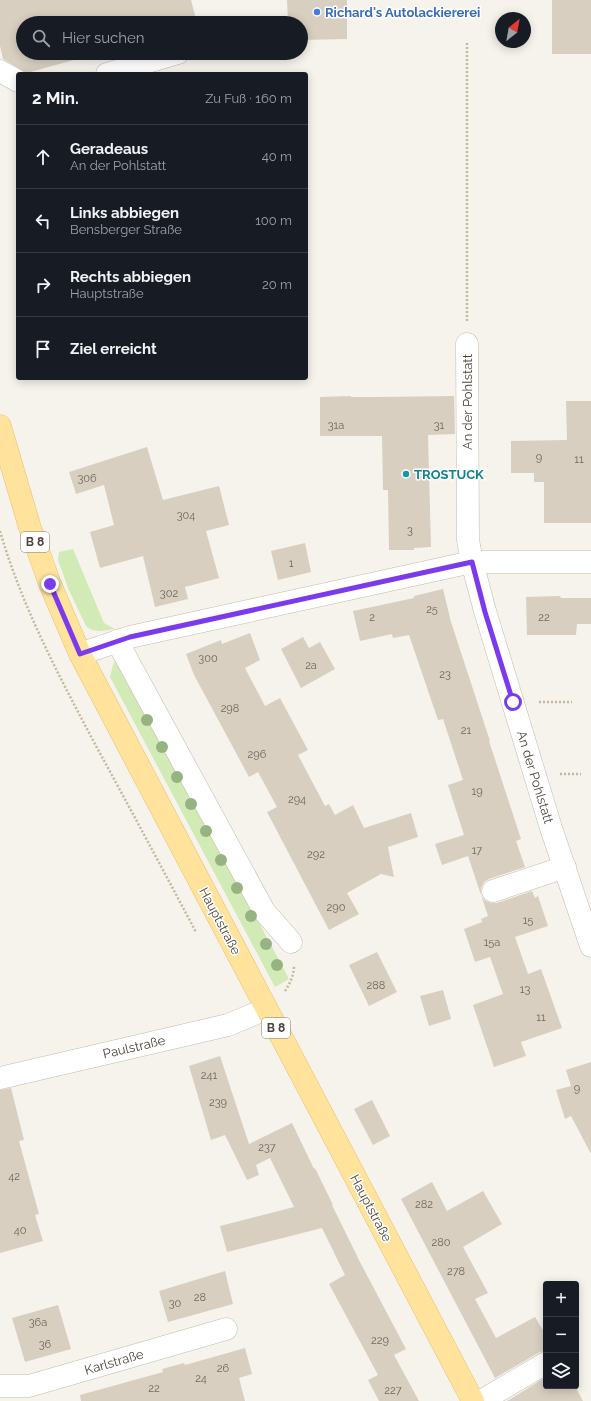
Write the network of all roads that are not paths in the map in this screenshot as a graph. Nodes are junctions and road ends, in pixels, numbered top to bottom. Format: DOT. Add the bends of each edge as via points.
graph roads {
  1 [pos="154,60"];
  2 [pos="0,71"];
  3 [pos="114,72"];
  4 [pos="16,80"];
  5 [pos="467,344"];
  6 [pos="0,426"];
  7 [pos="472,562"];
  8 [pos="591,562"];
  9 [pos="117,641"];
  10 [pos="80,654"];
  11 [pos="565,867"];
  12 [pos="493,891"];
  13 [pos="291,942"];
  14 [pos="591,946"];
  15 [pos="266,1009"];
  16 [pos="0,1078"];
  17 [pos="226,1329"];
  18 [pos="543,1365"];
  19 [pos="0,1386"];
  20 [pos="473,1401"];
  21 [pos="481,1401"];
  1 -- 3 [label="street"];
  2 -- 4 [label="street"];
  5 -- 7 [label="street, An der Pohlstatt" via="468,540"];
  6 -- 10 [label="main road, Hauptstraße / B 8" via="30,528 50,584"];
  7 -- 8 [label="street"];
  7 -- 9 [label="street"];
  7 -- 11 [label="street, An der Pohlstatt" via="485,612"];
  9 -- 10 [label="street"];
  9 -- 13 [label="street" via="264,911"];
  10 -- 15 [label="main road, Hauptstraße / B 8"];
  11 -- 12 [label="street"];
  11 -- 14 [label="street, An der Pohlstatt"];
  15 -- 16 [label="street, Paulstraße" via="228,1025"];
  15 -- 20 [label="main road, Hauptstraße / B 8"];
  17 -- 19 [label="street, Karlstraße" via="29,1386"];
  18 -- 21 [label="street"];
}
